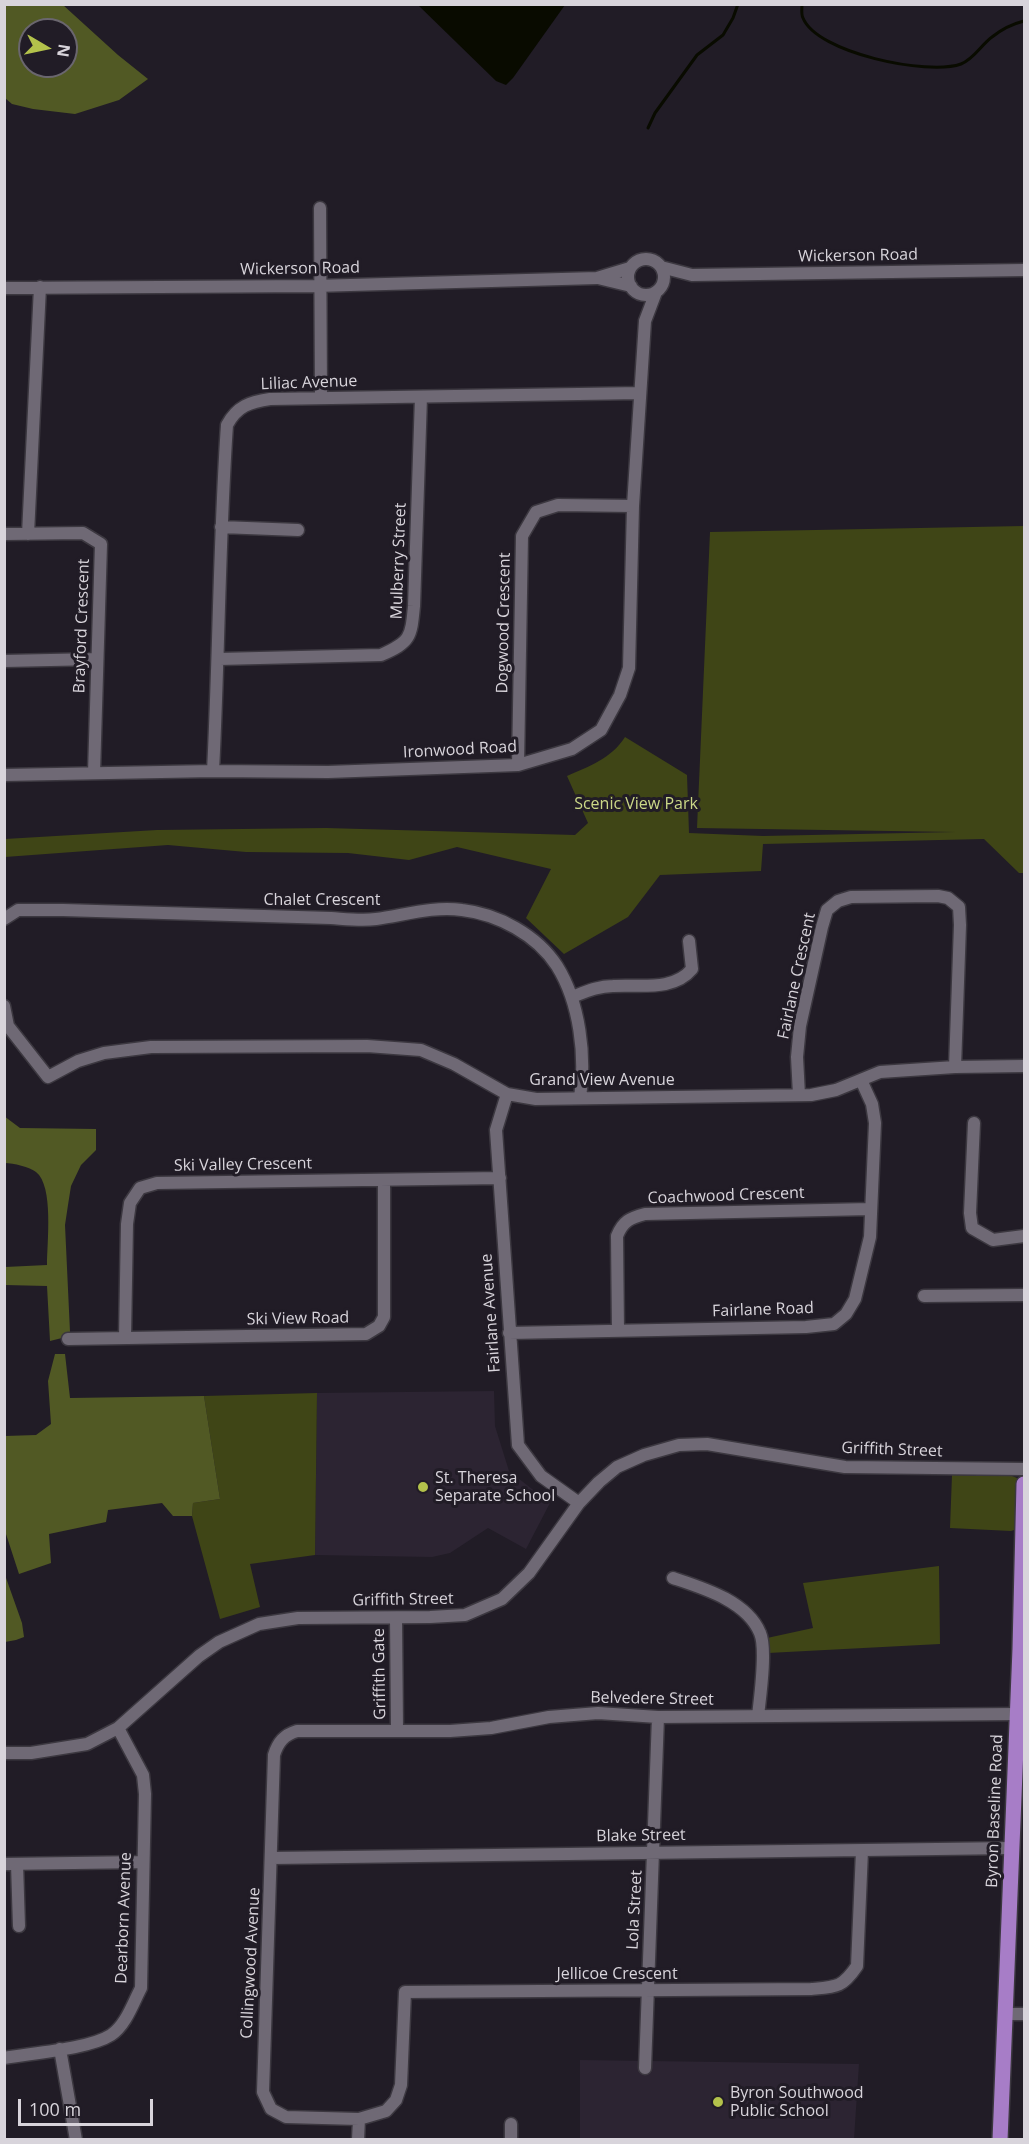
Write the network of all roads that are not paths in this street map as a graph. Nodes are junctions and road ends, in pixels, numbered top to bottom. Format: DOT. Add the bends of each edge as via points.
graph roads {
  1 [pos="320,208"];
  2 [pos="661,267"];
  3 [pos="630,268"];
  4 [pos="1024,270"];
  5 [pos="692,275"];
  6 [pos="597,278"];
  7 [pos="320,286"];
  8 [pos="40,287"];
  9 [pos="4,288"];
  10 [pos="659,288"];
  11 [pos="634,289"];
  12 [pos="645,321"];
  13 [pos="640,393"];
  14 [pos="421,397"];
  15 [pos="321,398"];
  16 [pos="633,506"];
  17 [pos="221,526"];
  18 [pos="298,530"];
  19 [pos="4,534"];
  20 [pos="28,534"];
  21 [pos="219,658"];
  22 [pos="97,659"];
  23 [pos="4,661"];
  24 [pos="518,765"];
  25 [pos="213,771"];
  26 [pos="93,773"];
  27 [pos="4,775"];
  28 [pos="4,919"];
  29 [pos="690,940"];
  30 [pos="572,997"];
  31 [pos="4,1005"];
  32 [pos="1024,1066"];
  33 [pos="955,1067"];
  34 [pos="861,1080"];
  35 [pos="507,1094"];
  36 [pos="799,1095"];
  37 [pos="580,1098"];
  38 [pos="974,1123"];
  39 [pos="500,1178"];
  40 [pos="384,1180"];
  41 [pos="870,1209"];
  42 [pos="1024,1236"];
  43 [pos="1024,1295"];
  44 [pos="924,1296"];
  45 [pos="618,1330"];
  46 [pos="509,1333"];
  47 [pos="125,1337"];
  48 [pos="68,1339"];
  49 [pos="1024,1469"];
  50 [pos="1024,1485"];
  51 [pos="579,1503"];
  52 [pos="673,1578"];
  53 [pos="396,1617"];
  54 [pos="1022,1649"];
  55 [pos="1016,1714"];
  56 [pos="758,1716"];
  57 [pos="658,1717"];
  58 [pos="118,1728"];
  59 [pos="397,1730"];
  60 [pos="289,1734"];
  61 [pos="4,1753"];
  62 [pos="1019,1800"];
  63 [pos="1011,1848"];
  64 [pos="862,1851"];
  65 [pos="654,1852"];
  66 [pos="272,1858"];
  67 [pos="143,1862"];
  68 [pos="11,1864"];
  69 [pos="19,1926"];
  70 [pos="648,1990"];
  71 [pos="1005,2014"];
  72 [pos="1024,2014"];
  73 [pos="60,2049"];
  74 [pos="4,2058"];
  75 [pos="645,2068"];
  76 [pos="359,2119"];
  77 [pos="511,2124"];
  78 [pos="76,2139"];
  79 [pos="358,2139"];
  80 [pos="511,2139"];
  81 [pos="1000,2139"];
  1 -- 7 [label="street"];
  2 -- 3 [label="street" via="645,259"];
  2 -- 5 [label="street, Wickerson Road"];
  2 -- 10 [label="street" via="664,274"];
  3 -- 6 [label="street, Wickerson Road"];
  3 -- 11 [label="street" via="628,277"];
  4 -- 5 [label="street, Wickerson Road"];
  5 -- 10 [label="street, Wickerson Road"];
  6 -- 7 [label="street, Wickerson Road"];
  6 -- 11 [label="street, Wickerson Road"];
  7 -- 8 [label="street, Wickerson Road"];
  7 -- 15 [label="street"];
  8 -- 9 [label="street, Wickerson Road"];
  8 -- 20 [label="street"];
  10 -- 11 [label="street" via="647,295"];
  10 -- 12 [label="street, Ironwood Road"];
  11 -- 12 [label="street, Ironwood Road"];
  12 -- 13 [label="street, Ironwood Road"];
  13 -- 14 [label="street, Liliac Avenue"];
  13 -- 16 [label="street, Ironwood Road"];
  14 -- 15 [label="street, Liliac Avenue"];
  14 -- 21 [label="street, Mulberry Street" via="412,633 399,647 381,656"];
  15 -- 17 [label="street, Liliac Avenue" via="252,402 232,415 227,425"];
  16 -- 24 [label="street, Ironwood Road" via="629,668 620,695 601,730 572,749"];
  16 -- 24 [label="street, Dogwood Crescent" via="558,505 536,512 522,536"];
  17 -- 18 [label="street"];
  17 -- 21 [label="street, Liliac Avenue"];
  19 -- 20 [label="street, Brayford Crescent"];
  20 -- 22 [label="street, Brayford Crescent" via="84,533 101,544"];
  21 -- 25 [label="street, Liliac Avenue"];
  22 -- 23 [label="street"];
  22 -- 26 [label="street, Brayford Crescent"];
  24 -- 25 [label="street, Ironwood Road" via="328,772"];
  25 -- 26 [label="street, Ironwood Road"];
  26 -- 27 [label="street, Ironwood Road"];
  28 -- 30 [label="street, Chalet Crescent" via="18,910 373,919 441,909 463,910 496,918 534,941 557,965"];
  29 -- 30 [label="street" via="692,969 684,979 656,986 597,988"];
  30 -- 37 [label="street, Chalet Crescent" via="580,1036"];
  31 -- 35 [label="street, Grand View Avenue" via="8,1026 48,1077 95,1055 152,1047 367,1046 421,1050"];
  32 -- 33 [label="street, Grand View Avenue"];
  33 -- 34 [label="street, Grand View Avenue" via="880,1071"];
  33 -- 36 [label="street, Fairlane Crescent" via="958,907 948,898 938,896 851,897 827,910 822,927 800,1026"];
  34 -- 36 [label="street, Grand View Avenue" via="836,1090"];
  34 -- 41 [label="street, Fairlane Road" via="872,1104 875,1123"];
  35 -- 37 [label="street, Grand View Avenue" via="536,1099"];
  35 -- 39 [label="street, Fairlane Avenue" via="496,1130"];
  36 -- 37 [label="street, Grand View Avenue"];
  38 -- 42 [label="street" via="972,1228 993,1240"];
  39 -- 40 [label="street, Ski Valley Crescent"];
  39 -- 46 [label="street, Fairlane Avenue"];
  40 -- 47 [label="street, Ski Valley Crescent" via="157,1183 140,1188 130,1203 127,1224"];
  40 -- 47 [label="street, Ski View Road" via="384,1317 379,1326 366,1334"];
  41 -- 45 [label="street, Fairlane Road" via="870,1237 855,1299 834,1324"];
  41 -- 45 [label="street, Coachwood Crescent" via="632,1217 622,1223 617,1236"];
  43 -- 44 [label="street"];
  45 -- 46 [label="street, Fairlane Road"];
  46 -- 51 [label="street, Fairlane Avenue" via="518,1445 541,1476"];
  47 -- 48 [label="street, Ski View Road"];
  49 -- 51 [label="street, Griffith Street" via="845,1467 707,1444 679,1445 617,1467"];
  50 -- 54 [label="main road, Byron Baseline Road"];
  51 -- 53 [label="street, Griffith Street" via="529,1573 502,1599 465,1615"];
  52 -- 56 [label="street" via="715,1594 748,1613 761,1634"];
  53 -- 58 [label="street, Griffith Street" via="298,1618 259,1624 199,1656"];
  53 -- 59 [label="street, Griffith Gate"];
  54 -- 55 [label="main road, Byron Baseline Road"];
  55 -- 56 [label="street, Belvedere Street"];
  55 -- 62 [label="main road, Byron Baseline Road"];
  56 -- 57 [label="street, Belvedere Street"];
  57 -- 59 [label="street, Belvedere Street" via="598,1713 491,1728"];
  57 -- 65 [label="street, Lola Street"];
  58 -- 61 [label="street, Griffith Street" via="87,1744"];
  58 -- 67 [label="street, Dearborn Avenue" via="143,1775"];
  59 -- 60 [label="street, Belvedere Street"];
  60 -- 66 [label="street, Collingwood Avenue" via="277,1743 274,1755"];
  62 -- 63 [label="main road, Byron Baseline Road"];
  63 -- 64 [label="street, Blake Street"];
  63 -- 71 [label="main road, Byron Baseline Road"];
  64 -- 65 [label="street, Blake Street"];
  64 -- 70 [label="street, Jellicoe Crescent" via="857,1966 836,1987"];
  65 -- 66 [label="street, Blake Street"];
  65 -- 70 [label="street, Lola Street"];
  66 -- 76 [label="street, Collingwood Avenue" via="263,2092 271,2109 286,2117"];
  67 -- 68 [label="street"];
  67 -- 73 [label="street, Dearborn Avenue" via="141,1988 127,2017 112,2034 90,2044"];
  68 -- 69 [label="street"];
  70 -- 75 [label="street, Lola Street"];
  70 -- 76 [label="street, Jellicoe Crescent" via="405,1992 396,2100 386,2111"];
  71 -- 72 [label="street"];
  71 -- 81 [label="main road, Byron Baseline Road"];
  73 -- 74 [label="street, Dearborn Avenue"];
  73 -- 78 [label="street"];
  76 -- 79 [label="street"];
  77 -- 80 [label="street"];
}
